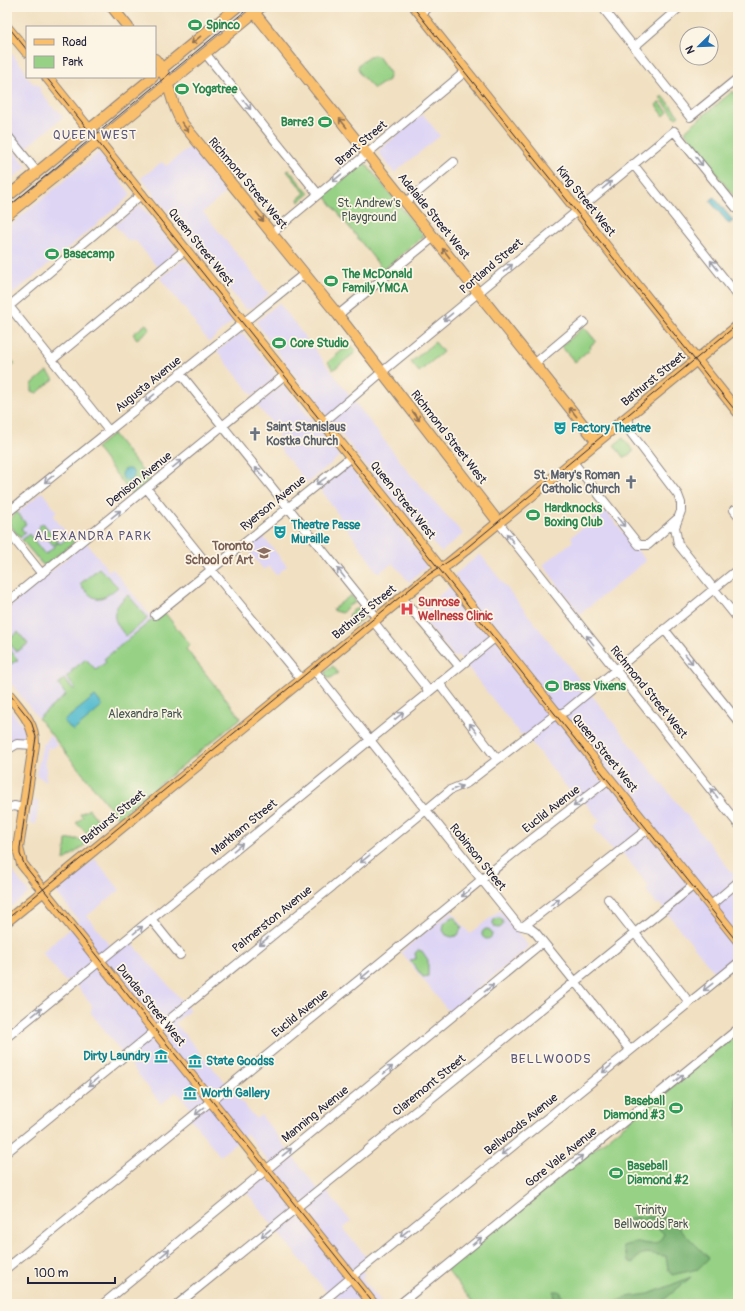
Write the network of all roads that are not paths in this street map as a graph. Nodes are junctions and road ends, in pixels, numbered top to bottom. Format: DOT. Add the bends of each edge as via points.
graph roads {
  1 [pos="112,7"];
  2 [pos="237,7"];
  3 [pos="428,7"];
  4 [pos="602,7"];
  5 [pos="680,7"];
  6 [pos="255,9"];
  7 [pos="417,10"];
  8 [pos="127,26"];
  9 [pos="7,28"];
  10 [pos="634,47"];
  11 [pos="26,51"];
  12 [pos="205,53"];
  13 [pos="466,71"];
  14 [pos="157,74"];
  15 [pos="48,78"];
  16 [pos="152,78"];
  17 [pos="735,80"];
  18 [pos="168,84"];
  19 [pos="738,90"];
  20 [pos="89,128"];
  21 [pos="7,135"];
  22 [pos="100,141"];
  23 [pos="367,153"];
  24 [pos="454,162"];
  25 [pos="633,164"];
  26 [pos="37,172"];
  27 [pos="142,194"];
  28 [pos="318,194"];
  29 [pos="7,197"];
  30 [pos="406,202"];
  31 [pos="577,210"];
  32 [pos="738,210"];
  33 [pos="7,215"];
  34 [pos="272,233"];
  35 [pos="434,237"];
  36 [pos="186,249"];
  37 [pos="304,274"];
  38 [pos="478,292"];
  39 [pos="738,296"];
  40 [pos="8,307"];
  41 [pos="338,315"];
  42 [pos="244,322"];
  43 [pos="584,322"];
  44 [pos="738,326"];
  45 [pos="52,360"];
  46 [pos="697,360"];
  47 [pos="534,364"];
  48 [pos="382,372"];
  49 [pos="180,373"];
  50 [pos="286,374"];
  51 [pos="738,412"];
  52 [pos="628,417"];
  53 [pos="324,422"];
  54 [pos="223,427"];
  55 [pos="109,431"];
  56 [pos="597,442"];
  57 [pos="351,457"];
  58 [pos="573,462"];
  59 [pos="147,489"];
  60 [pos="288,507"];
  61 [pos="7,512"];
  62 [pos="678,519"];
  63 [pos="499,523"];
  64 [pos="7,530"];
  65 [pos="441,568"];
  66 [pos="210,569"];
  67 [pos="738,569"];
  68 [pos="42,574"];
  69 [pos="714,589"];
  70 [pos="402,598"];
  71 [pos="7,602"];
  72 [pos="154,614"];
  73 [pos="738,619"];
  74 [pos="375,620"];
  75 [pos="664,629"];
  76 [pos="496,637"];
  77 [pos="459,666"];
  78 [pos="314,670"];
  79 [pos="615,670"];
  80 [pos="302,680"];
  81 [pos="439,683"];
  82 [pos="429,692"];
  83 [pos="7,693"];
  84 [pos="558,715"];
  85 [pos="738,721"];
  86 [pos="369,741"];
  87 [pos="34,745"];
  88 [pos="7,750"];
  89 [pos="497,759"];
  90 [pos="609,779"];
  91 [pos="7,808"];
  92 [pos="24,808"];
  93 [pos="426,810"];
  94 [pos="738,824"];
  95 [pos="649,828"];
  96 [pos="481,880"];
  97 [pos="738,882"];
  98 [pos="694,885"];
  99 [pos="43,891"];
  100 [pos="608,900"];
  101 [pos="710,906"];
  102 [pos="151,919"];
  103 [pos="7,921"];
  104 [pos="524,926"];
  105 [pos="635,932"];
  106 [pos="738,940"];
  107 [pos="543,942"];
  108 [pos="180,955"];
  109 [pos="99,961"];
  110 [pos="738,963"];
  111 [pos="575,980"];
  112 [pos="689,1002"];
  113 [pos="738,1029"];
  114 [pos="155,1031"];
  115 [pos="7,1037"];
  116 [pos="630,1050"];
  117 [pos="211,1101"];
  118 [pos="7,1152"];
  119 [pos="266,1170"];
  120 [pos="296,1208"];
  121 [pos="7,1268"];
  122 [pos="352,1277"];
  123 [pos="103,1304"];
  124 [pos="178,1304"];
  125 [pos="320,1304"];
  126 [pos="373,1304"];
  127 [pos="400,1304"];
  1 -- 8 [label="main road"];
  2 -- 14 [label="main road, one-way"];
  3 -- 7 [label="street"];
  4 -- 10 [label="street"];
  5 -- 10 [label="street"];
  6 -- 12 [label="main road"];
  23 -- 6 [label="main road, Adelaide Street West, one-way"];
  7 -- 13 [label="main road, King Street West"];
  9 -- 11 [label="main road"];
  10 -- 17 [label="street" via="690,117"];
  12 -- 18 [label="main road"];
  12 -- 28 [label="street, one-way"];
  13 -- 23 [label="street, Brant Street"];
  13 -- 31 [label="main road, King Street West"];
  14 -- 18 [label="main road, Richmond Street West"];
  15 -- 20 [label="main road, Queen Street West"];
  16 -- 20 [label="main road"];
  17 -- 19 [label="street"];
  18 -- 22 [label="main road"];
  18 -- 34 [label="main road, Richmond Street West, one-way" via="183,124"];
  20 -- 22 [label="main road, Queen Street West"];
  20 -- 26 [label="main road"];
  21 -- 26 [label="street"];
  22 -- 27 [label="main road, Queen Street West"];
  22 -- 33 [label="main road"];
  23 -- 28 [label="street, Brant Street, one-way"];
  23 -- 30 [label="main road, Adelaide Street West"];
  24 -- 30 [label="street"];
  31 -- 25 [label="street, Portland Street, one-way"];
  25 -- 32 [label="street, Portland Street, one-way" via="674,131"];
  39 -- 25 [label="street, one-way"];
  26 -- 29 [label="main road"];
  27 -- 36 [label="main road, Queen Street West"];
  27 -- 40 [label="street"];
  28 -- 34 [label="street, Brant Street"];
  30 -- 35 [label="main road, Adelaide Street West"];
  38 -- 31 [label="street, Portland Street, one-way"];
  31 -- 46 [label="main road, King Street West"];
  34 -- 37 [label="main road, Richmond Street West"];
  38 -- 35 [label="main road, Adelaide Street West, one-way"];
  35 -- 41 [label="street"];
  36 -- 42 [label="main road, Queen Street West"];
  36 -- 45 [label="street"];
  37 -- 41 [label="main road, Richmond Street West"];
  37 -- 42 [label="street, Augusta Avenue"];
  38 -- 47 [label="main road, Adelaide Street West"];
  38 -- 48 [label="street, Portland Street, one-way"];
  40 -- 45 [label="street"];
  41 -- 48 [label="main road, Richmond Street West"];
  42 -- 49 [label="street, Augusta Avenue"];
  42 -- 50 [label="main road, Queen Street West"];
  43 -- 47 [label="street"];
  44 -- 46 [label="main road, Bathurst Street"];
  45 -- 55 [label="street"];
  46 -- 51 [label="main road, King Street West"];
  46 -- 52 [label="main road, Bathurst Street"];
  56 -- 47 [label="main road, Adelaide Street West, one-way"];
  48 -- 53 [label="street, Portland Street"];
  48 -- 63 [label="main road, Richmond Street West, one-way"];
  49 -- 54 [label="street"];
  49 -- 55 [label="street, Augusta Avenue, one-way"];
  50 -- 53 [label="main road, Queen Street West"];
  50 -- 54 [label="street, Denison Avenue"];
  52 -- 56 [label="main road, Bathurst Street"];
  52 -- 62 [label="street" via="631,433 678,495 681,503"];
  53 -- 57 [label="main road, Queen Street West"];
  59 -- 54 [label="street, Denison Avenue, one-way"];
  60 -- 54 [label="street, one-way"];
  55 -- 61 [label="street, Augusta Avenue, one-way"];
  56 -- 58 [label="main road, Bathurst Street"];
  57 -- 60 [label="street, Ryerson Avenue, one-way"];
  57 -- 65 [label="main road, Queen Street West"];
  58 -- 62 [label="street, one-way" via="639,545 648,545"];
  58 -- 63 [label="main road, Bathurst Street"];
  59 -- 66 [label="street"];
  68 -- 59 [label="street, Denison Avenue, one-way"];
  60 -- 66 [label="street, Ryerson Avenue"];
  74 -- 60 [label="street, one-way"];
  62 -- 69 [label="street" via="675,527 678,544"];
  63 -- 65 [label="main road, Bathurst Street"];
  79 -- 63 [label="street, Richmond Street West, one-way"];
  64 -- 68 [label="street"];
  65 -- 70 [label="main road, Bathurst Street"];
  65 -- 76 [label="main road, Queen Street West"];
  66 -- 72 [label="street, Ryerson Avenue"];
  66 -- 80 [label="street"];
  67 -- 69 [label="street, Palmerston Avenue"];
  68 -- 71 [label="street, Denison Avenue"];
  69 -- 73 [label="street"];
  69 -- 75 [label="street, Palmerston Avenue"];
  70 -- 74 [label="main road, Bathurst Street"];
  70 -- 77 [label="street"];
  74 -- 78 [label="main road, Bathurst Street"];
  74 -- 82 [label="street"];
  75 -- 79 [label="street, Palmerston Avenue"];
  75 -- 85 [label="street, one-way"];
  76 -- 77 [label="street, Markham Street"];
  76 -- 84 [label="main road, Queen Street West"];
  77 -- 81 [label="street, Markham Street"];
  78 -- 80 [label="main road, Bathurst Street"];
  78 -- 86 [label="street, Robinson Street"];
  79 -- 84 [label="street, Palmerston Avenue"];
  94 -- 79 [label="street, Richmond Street West, one-way"];
  80 -- 99 [label="main road, Bathurst Street"];
  81 -- 82 [label="street, Markham Street"];
  89 -- 81 [label="street, one-way"];
  86 -- 82 [label="street, Markham Street, one-way"];
  83 -- 87 [label="main road, Dundas Street West" via="31,725"];
  84 -- 89 [label="street, Palmerston Avenue"];
  84 -- 90 [label="main road, Queen Street West"];
  86 -- 93 [label="street, Robinson Street"];
  102 -- 86 [label="street, Markham Street, one-way"];
  87 -- 88 [label="street" via="17,744"];
  87 -- 92 [label="main road, Dundas Street West"];
  93 -- 89 [label="street, Palmerston Avenue, one-way" via="450,790 467,783"];
  90 -- 95 [label="main road, Queen Street West"];
  90 -- 96 [label="street, Euclid Avenue, one-way"];
  91 -- 92 [label="street"];
  92 -- 99 [label="main road, Dundas Street West" via="19,855 24,867"];
  93 -- 96 [label="street, Robinson Street"];
  93 -- 114 [label="street, Palmerston Avenue, one-way"];
  95 -- 98 [label="main road, Queen Street West"];
  104 -- 95 [label="street, one-way"];
  96 -- 104 [label="street, Robinson Street" via="518,924"];
  96 -- 117 [label="street, Euclid Avenue, one-way"];
  97 -- 101 [label="street"];
  98 -- 101 [label="main road, Queen Street West"];
  98 -- 105 [label="street, Claremont Street"];
  99 -- 103 [label="main road, Bathurst Street"];
  99 -- 109 [label="main road, Dundas Street West"];
  100 -- 105 [label="street"];
  101 -- 106 [label="main road, Queen Street West"];
  102 -- 108 [label="street"];
  109 -- 102 [label="street, Markham Street, one-way"];
  104 -- 107 [label="street, Robinson Street" via="535,932"];
  105 -- 111 [label="street, Claremont Street"];
  105 -- 112 [label="street"];
  107 -- 111 [label="street, Robinson Street"];
  119 -- 107 [label="street, Manning Avenue, one-way"];
  109 -- 114 [label="main road, Dundas Street West"];
  115 -- 109 [label="street, Markham Street, one-way"];
  110 -- 112 [label="street, Bellwoods Avenue, one-way"];
  111 -- 116 [label="street, Robinson Street"];
  111 -- 120 [label="street, Claremont Street"];
  112 -- 116 [label="street, Bellwoods Avenue"];
  127 -- 113 [label="street, Gore Vale Avenue, one-way"];
  114 -- 117 [label="main road, Dundas Street West"];
  114 -- 118 [label="street, Palmerston Avenue, one-way"];
  116 -- 122 [label="street, Bellwoods Avenue, one-way"];
  117 -- 119 [label="main road, Dundas Street West"];
  117 -- 121 [label="street, Euclid Avenue, one-way"];
  119 -- 120 [label="main road, Dundas Street West"];
  123 -- 119 [label="street, Manning Avenue, one-way"];
  120 -- 122 [label="main road, Dundas Street West"];
  120 -- 124 [label="street, Claremont Street, one-way"];
  122 -- 125 [label="street, Bellwoods Avenue"];
  122 -- 126 [label="main road, Dundas Street West"];
}
